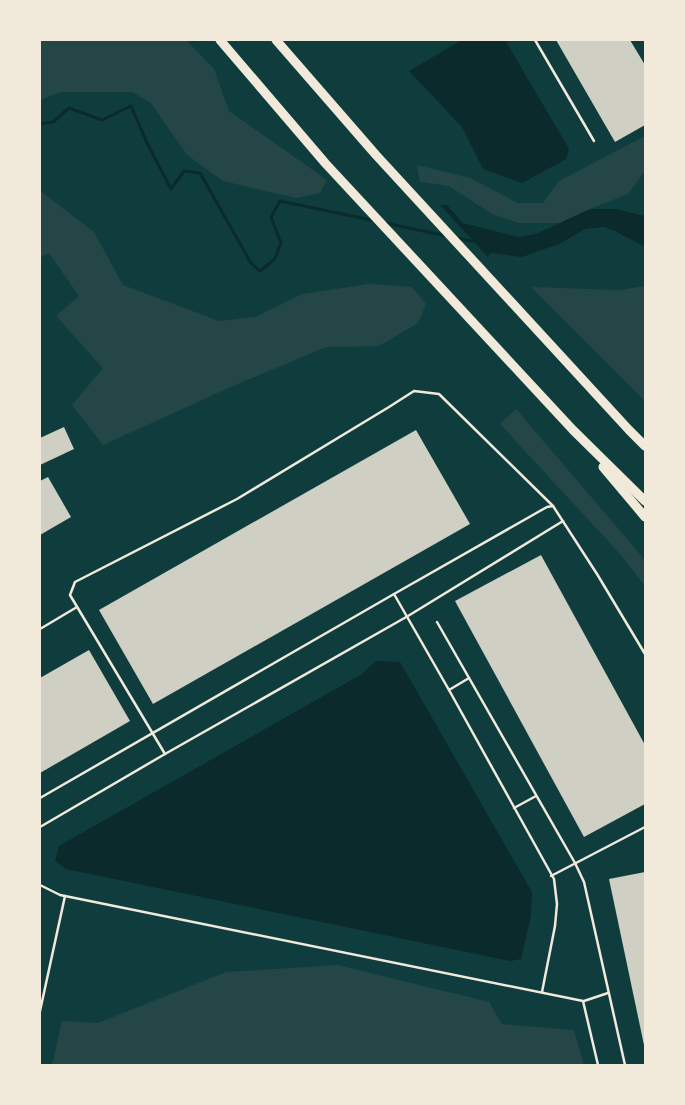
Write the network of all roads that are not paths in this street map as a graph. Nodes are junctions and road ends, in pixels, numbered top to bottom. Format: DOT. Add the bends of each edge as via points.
graph roads {
  1 [pos="220,40"];
  2 [pos="276,40"];
  3 [pos="535,40"];
  4 [pos="594,140"];
  5 [pos="573,430"];
  6 [pos="645,446"];
  7 [pos="645,501"];
  8 [pos="553,506"];
  9 [pos="645,517"];
  10 [pos="563,521"];
  11 [pos="394,594"];
  12 [pos="77,607"];
  13 [pos="408,616"];
  14 [pos="437,622"];
  15 [pos="40,629"];
  16 [pos="645,654"];
  17 [pos="469,678"];
  18 [pos="449,690"];
  19 [pos="152,733"];
  20 [pos="165,754"];
  21 [pos="536,796"];
  22 [pos="40,798"];
  23 [pos="514,808"];
  24 [pos="40,827"];
  25 [pos="645,827"];
  26 [pos="575,863"];
  27 [pos="551,876"];
  28 [pos="40,885"];
  29 [pos="65,896"];
  30 [pos="542,992"];
  31 [pos="608,993"];
  32 [pos="583,1001"];
  33 [pos="40,1011"];
  34 [pos="598,1065"];
  35 [pos="625,1065"];
  1 -- 5 [label="highway" via="326,164"];
  2 -- 6 [label="highway" via="376,155"];
  3 -- 4 [label="lane"];
  5 -- 7 [label="highway"];
  5 -- 9 [label="highway"];
  8 -- 10 [label="lane"];
  8 -- 11 [label="lane"];
  8 -- 12 [label="lane" via="439,394 414,391 237,499 75,582 70,595"];
  10 -- 13 [label="lane"];
  10 -- 16 [label="lane"];
  11 -- 13 [label="lane"];
  11 -- 19 [label="lane"];
  12 -- 15 [label="lane"];
  12 -- 19 [label="lane"];
  13 -- 18 [label="lane"];
  13 -- 20 [label="lane"];
  14 -- 17 [label="lane"];
  17 -- 18 [label="lane"];
  17 -- 21 [label="lane"];
  18 -- 23 [label="lane"];
  19 -- 20 [label="lane"];
  19 -- 22 [label="lane"];
  20 -- 24 [label="lane"];
  21 -- 23 [label="lane"];
  21 -- 26 [label="lane"];
  23 -- 27 [label="lane"];
  25 -- 26 [label="lane"];
  26 -- 27 [label="lane"];
  26 -- 31 [label="lane" via="584,882"];
  27 -- 30 [label="lane" via="557,904"];
  28 -- 29 [label="lane"];
  29 -- 30 [label="lane"];
  29 -- 33 [label="lane"];
  30 -- 32 [label="lane"];
  31 -- 32 [label="lane"];
  31 -- 35 [label="lane"];
  32 -- 34 [label="lane"];
}
